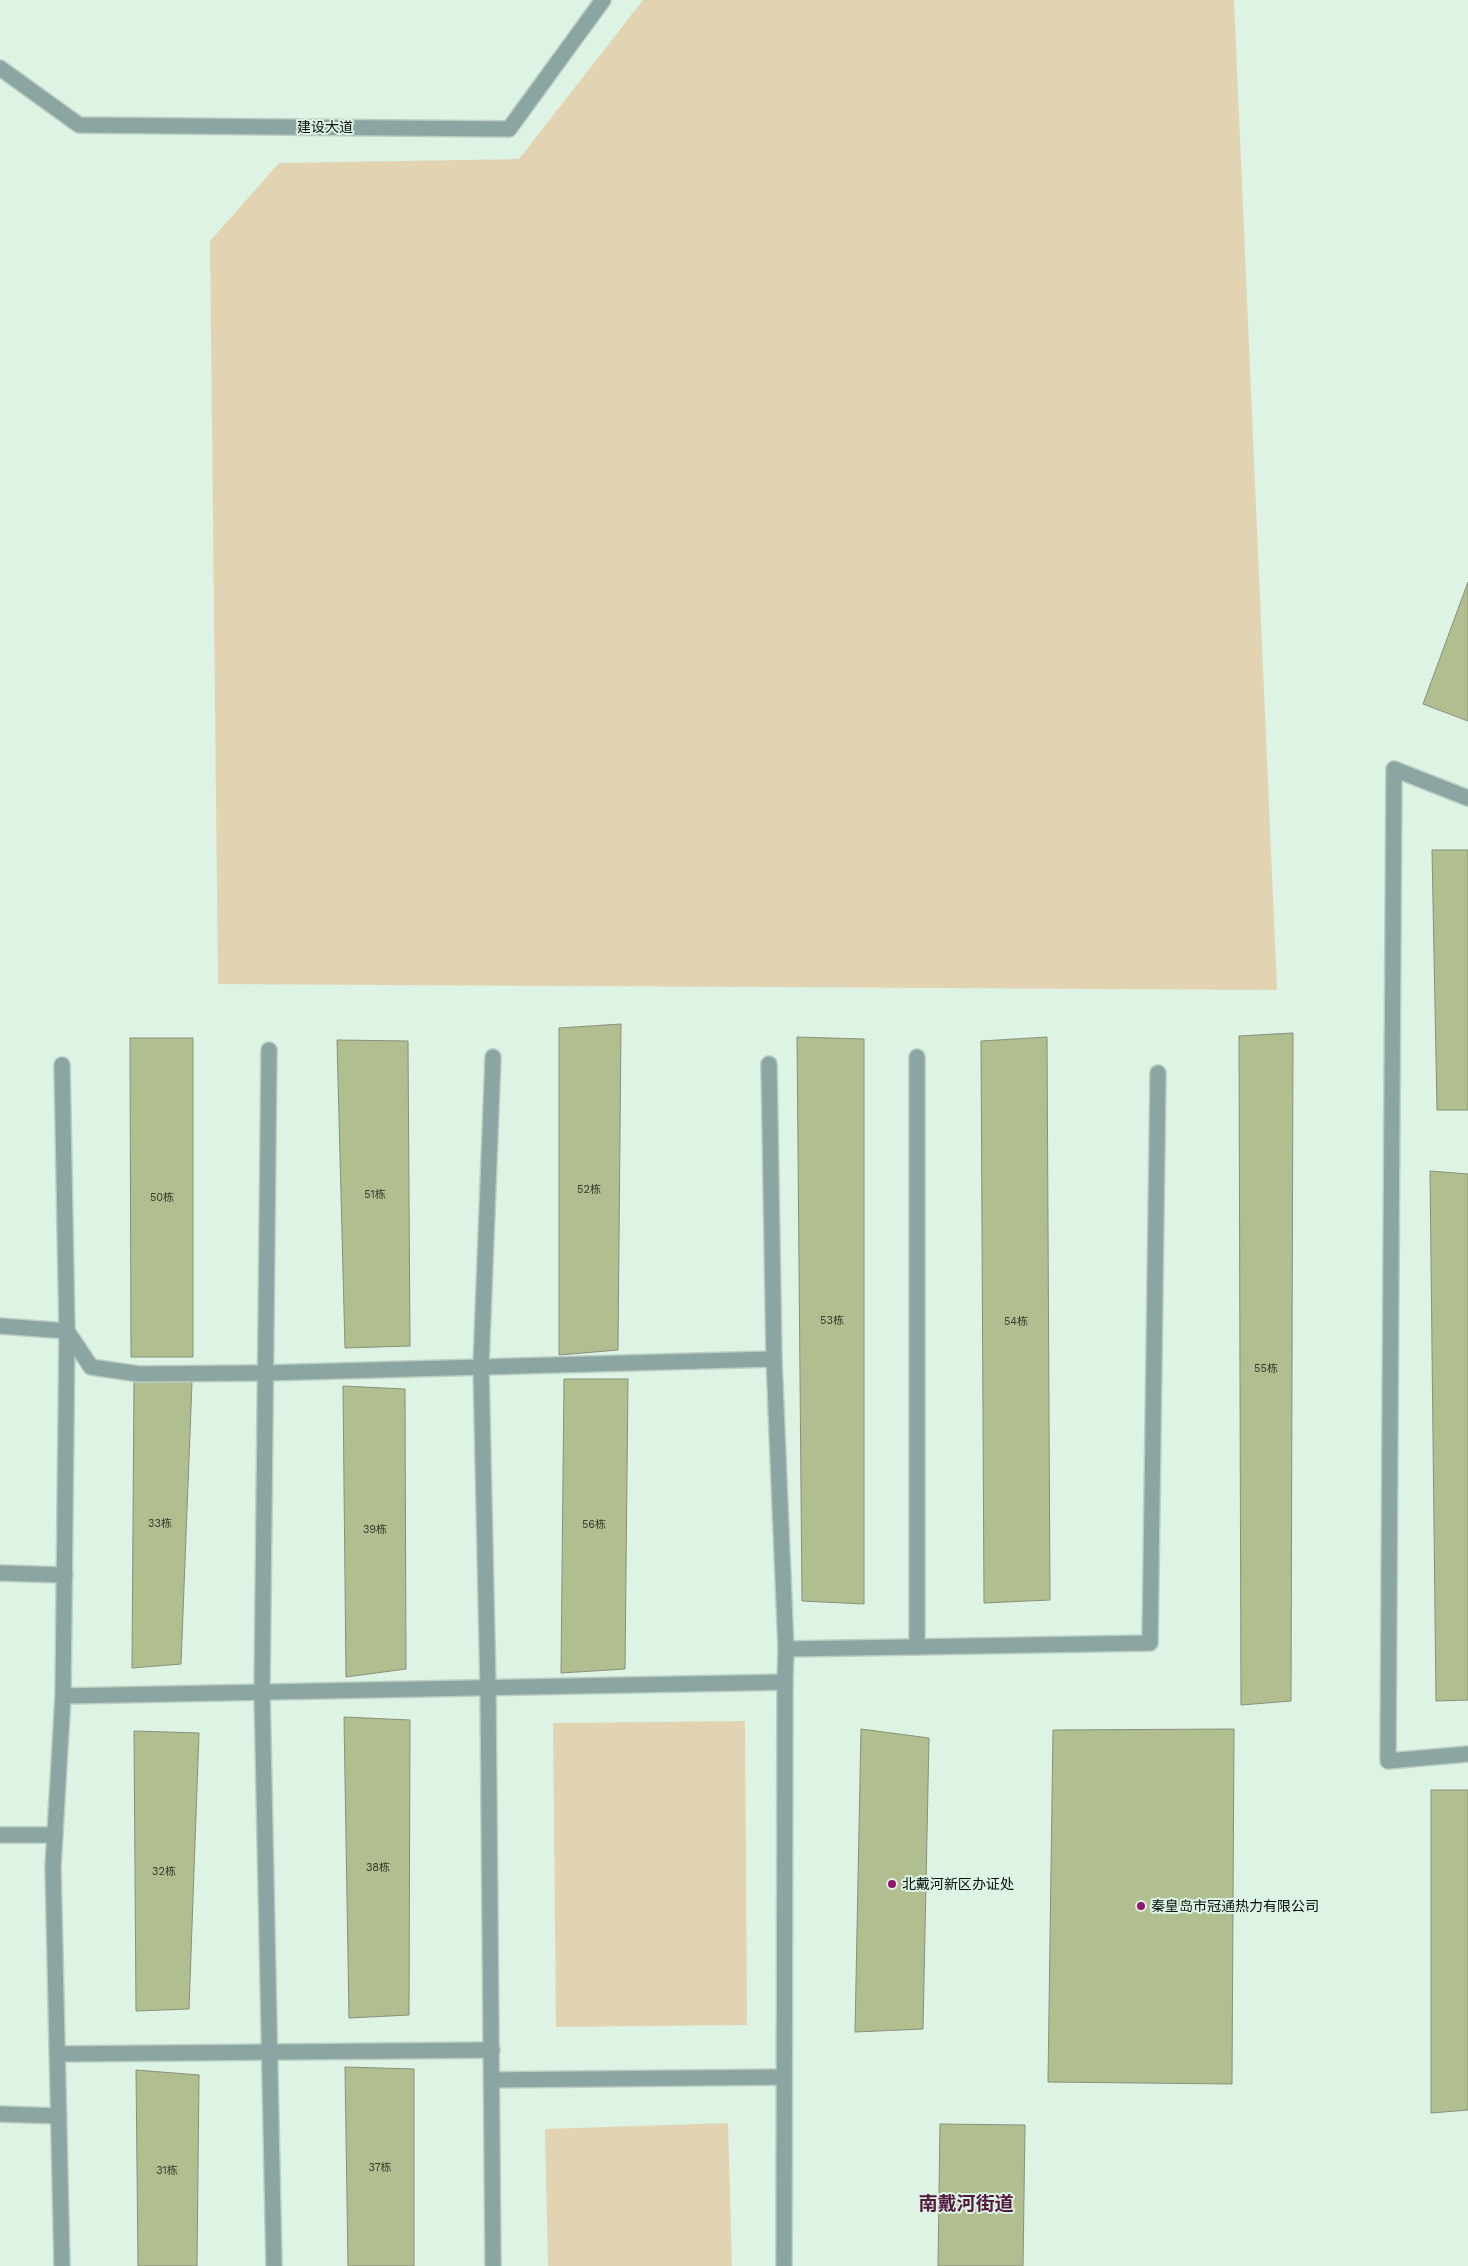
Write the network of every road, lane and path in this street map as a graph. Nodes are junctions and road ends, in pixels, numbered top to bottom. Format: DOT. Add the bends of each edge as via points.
graph roads {
  1 [pos="603,0"];
  2 [pos="0,68"];
  3 [pos="1468,798"];
  4 [pos="269,1050"];
  5 [pos="493,1057"];
  6 [pos="917,1057"];
  7 [pos="769,1064"];
  8 [pos="62,1065"];
  9 [pos="1158,1073"];
  10 [pos="0,1326"];
  11 [pos="67,1331"];
  12 [pos="774,1358"];
  13 [pos="482,1366"];
  14 [pos="264,1373"];
  15 [pos="0,1573"];
  16 [pos="65,1575"];
  17 [pos="917,1647"];
  18 [pos="786,1649"];
  19 [pos="785,1682"];
  20 [pos="488,1687"];
  21 [pos="262,1692"];
  22 [pos="63,1696"];
  23 [pos="1468,1754"];
  24 [pos="0,1835"];
  25 [pos="55,1835"];
  26 [pos="492,2050"];
  27 [pos="270,2051"];
  28 [pos="58,2054"];
  29 [pos="784,2077"];
  30 [pos="492,2080"];
  31 [pos="0,2114"];
  32 [pos="59,2116"];
  33 [pos="62,2266"];
  34 [pos="274,2266"];
  35 [pos="493,2266"];
  36 [pos="784,2266"];
  1 -- 2 [label="street, 建设大道" via="509,129 79,125"];
  3 -- 23 [label="street" via="1394,769 1388,1761"];
  4 -- 14 [label="street"];
  5 -- 13 [label="street"];
  6 -- 17 [label="street"];
  7 -- 12 [label="street"];
  8 -- 11 [label="street"];
  9 -- 17 [label="street" via="1150,1644"];
  10 -- 11 [label="street"];
  11 -- 14 [label="street" via="90,1367 139,1374"];
  11 -- 16 [label="street"];
  12 -- 13 [label="street"];
  12 -- 18 [label="street"];
  13 -- 14 [label="street"];
  13 -- 20 [label="street"];
  14 -- 21 [label="street"];
  15 -- 16 [label="street"];
  16 -- 22 [label="street"];
  17 -- 18 [label="street"];
  18 -- 19 [label="street"];
  19 -- 20 [label="street"];
  19 -- 29 [label="street"];
  20 -- 21 [label="street"];
  20 -- 26 [label="street"];
  21 -- 22 [label="street"];
  21 -- 27 [label="street"];
  22 -- 25 [label="street"];
  24 -- 25 [label="street"];
  25 -- 28 [label="street"];
  26 -- 27 [label="street"];
  26 -- 30 [label="street"];
  27 -- 28 [label="street"];
  27 -- 34 [label="street"];
  28 -- 32 [label="street"];
  29 -- 30 [label="street"];
  29 -- 36 [label="street"];
  30 -- 35 [label="street"];
  31 -- 32 [label="street"];
  32 -- 33 [label="street"];
}
